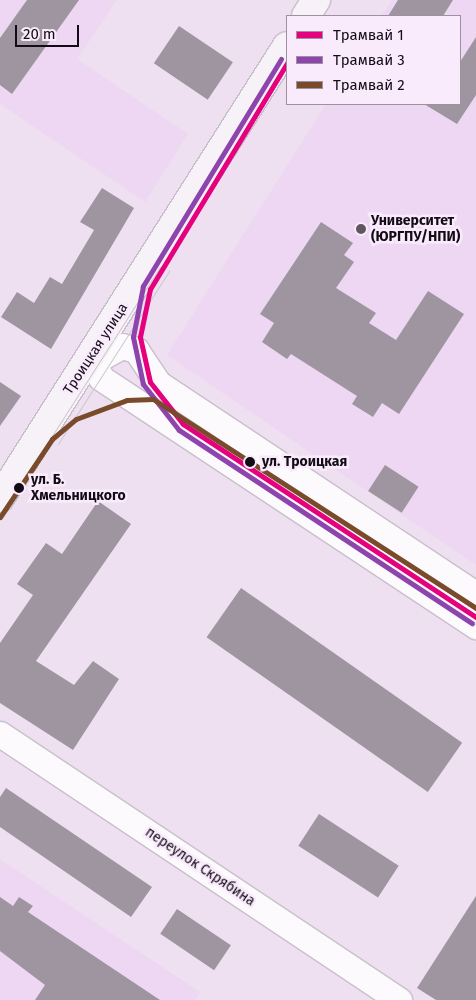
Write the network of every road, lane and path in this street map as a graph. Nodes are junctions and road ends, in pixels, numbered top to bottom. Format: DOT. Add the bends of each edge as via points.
graph roads {
  1 [pos="316,0"];
  2 [pos="307,15"];
  3 [pos="286,48"];
  4 [pos="93,369"];
  5 [pos="0,498"];
  6 [pos="476,594"];
  7 [pos="476,626"];
  8 [pos="0,734"];
  9 [pos="399,1000"];
  1 -- 2 [label="street"];
  3 -- 4 [label="street, Троицкая улица" via="108,332"];
  4 -- 5 [label="street, Троицкая улица"];
  4 -- 6 [label="street" via="122,346 136,350 158,383"];
  4 -- 7 [label="street"];
  8 -- 9 [label="street, переулок Скрябина"];
}
